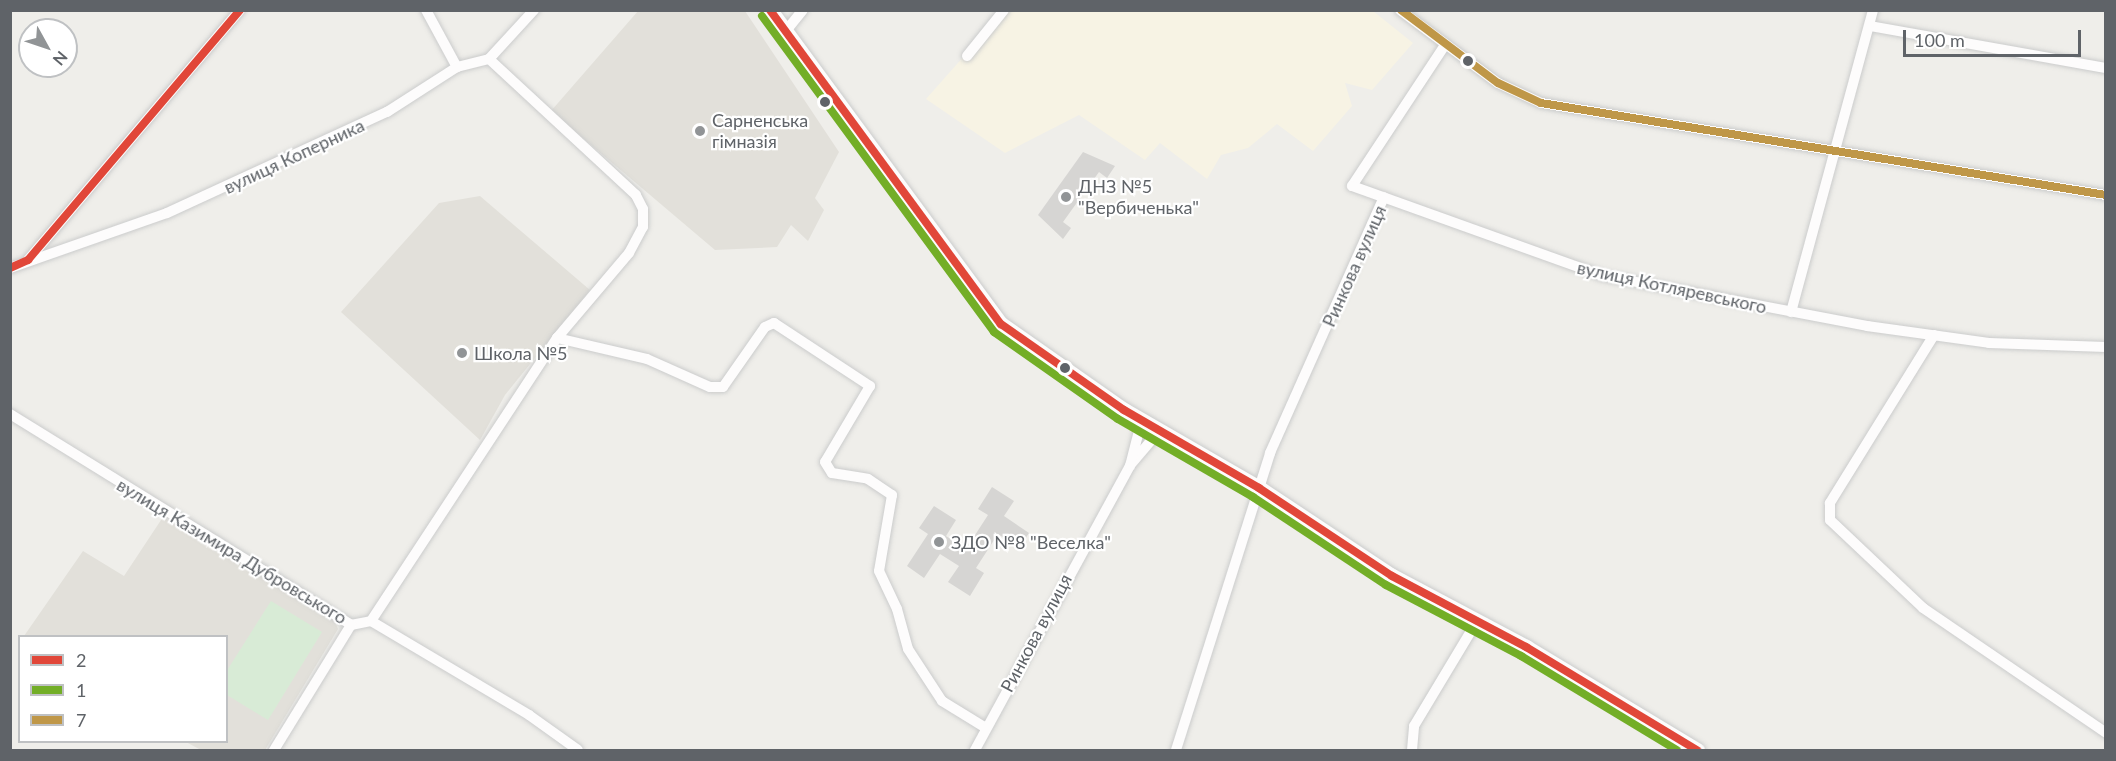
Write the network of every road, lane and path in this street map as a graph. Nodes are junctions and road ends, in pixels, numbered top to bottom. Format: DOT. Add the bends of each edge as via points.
graph roads {
  1 [pos="240,10"];
  2 [pos="426,10"];
  3 [pos="534,10"];
  4 [pos="770,10"];
  5 [pos="803,10"];
  6 [pos="1004,10"];
  7 [pos="1400,10"];
  8 [pos="1873,10"];
  9 [pos="1870,26"];
  10 [pos="786,32"];
  11 [pos="1445,45"];
  12 [pos="968,56"];
  13 [pos="489,59"];
  14 [pos="457,67"];
  15 [pos="2106,68"];
  16 [pos="1838,149"];
  17 [pos="2106,195"];
  18 [pos="1384,197"];
  19 [pos="28,260"];
  20 [pos="10,268"];
  21 [pos="1791,312"];
  22 [pos="1934,335"];
  23 [pos="557,338"];
  24 [pos="2106,347"];
  25 [pos="10,414"];
  26 [pos="1142,419"];
  27 [pos="1160,430"];
  28 [pos="1130,466"];
  29 [pos="1259,488"];
  30 [pos="370,621"];
  31 [pos="1477,621"];
  32 [pos="351,625"];
  33 [pos="986,728"];
  34 [pos="2106,733"];
  35 [pos="278,749"];
  36 [pos="578,750"];
  37 [pos="975,750"];
  38 [pos="1176,750"];
  39 [pos="1412,750"];
  40 [pos="1697,750"];
  1 -- 19 [label="street"];
  2 -- 14 [label="street"];
  3 -- 13 [label="street"];
  4 -- 10 [label="main road"];
  5 -- 10 [label="street"];
  6 -- 12 [label="street"];
  7 -- 11 [label="street"];
  8 -- 9 [label="street"];
  9 -- 15 [label="street"];
  9 -- 16 [label="street"];
  10 -- 26 [label="main road" via="1000,324"];
  11 -- 16 [label="street" via="1498,83 1541,103"];
  11 -- 18 [label="street, Ринкова вулиця" via="1352,186"];
  13 -- 14 [label="street, вулиця Коперника"];
  13 -- 23 [label="street" via="636,195 643,209 643,227 629,253"];
  14 -- 19 [label="street, вулиця Коперника" via="387,112 263,173 167,213"];
  16 -- 17 [label="street"];
  16 -- 21 [label="street"];
  18 -- 21 [label="street, вулиця Котляревського" via="1600,275"];
  18 -- 29 [label="street, Ринкова вулиця"];
  19 -- 20 [label="street, вулиця Коперника"];
  21 -- 22 [label="street, вулиця Котляревського"];
  22 -- 24 [label="street, вулиця Котляревського" via="2027,346"];
  22 -- 34 [label="street" via="1830,503 1830,520 1923,608"];
  23 -- 30 [label="street"];
  23 -- 33 [label="street" via="647,358 710,387 723,387 765,327 774,323 870,386 825,462 832,473 868,479 892,495 879,571 897,609 908,649 942,701"];
  25 -- 32 [label="street, вулиця Казимира Дубровського"];
  26 -- 27 [label="main road"];
  26 -- 28 [label="street, Ринкова вулиця"];
  27 -- 28 [label="street"];
  27 -- 29 [label="main road"];
  28 -- 33 [label="street, Ринкова вулиця"];
  29 -- 31 [label="main road" via="1392,576"];
  29 -- 38 [label="street, Ринкова вулиця"];
  30 -- 32 [label="street, вулиця Казимира Дубровського"];
  30 -- 36 [label="street, вулиця Казимира Дубровського" via="529,715"];
  31 -- 39 [label="street" via="1414,726"];
  31 -- 40 [label="main road"];
  32 -- 35 [label="street"];
  33 -- 37 [label="street, Ринкова вулиця"];
}
